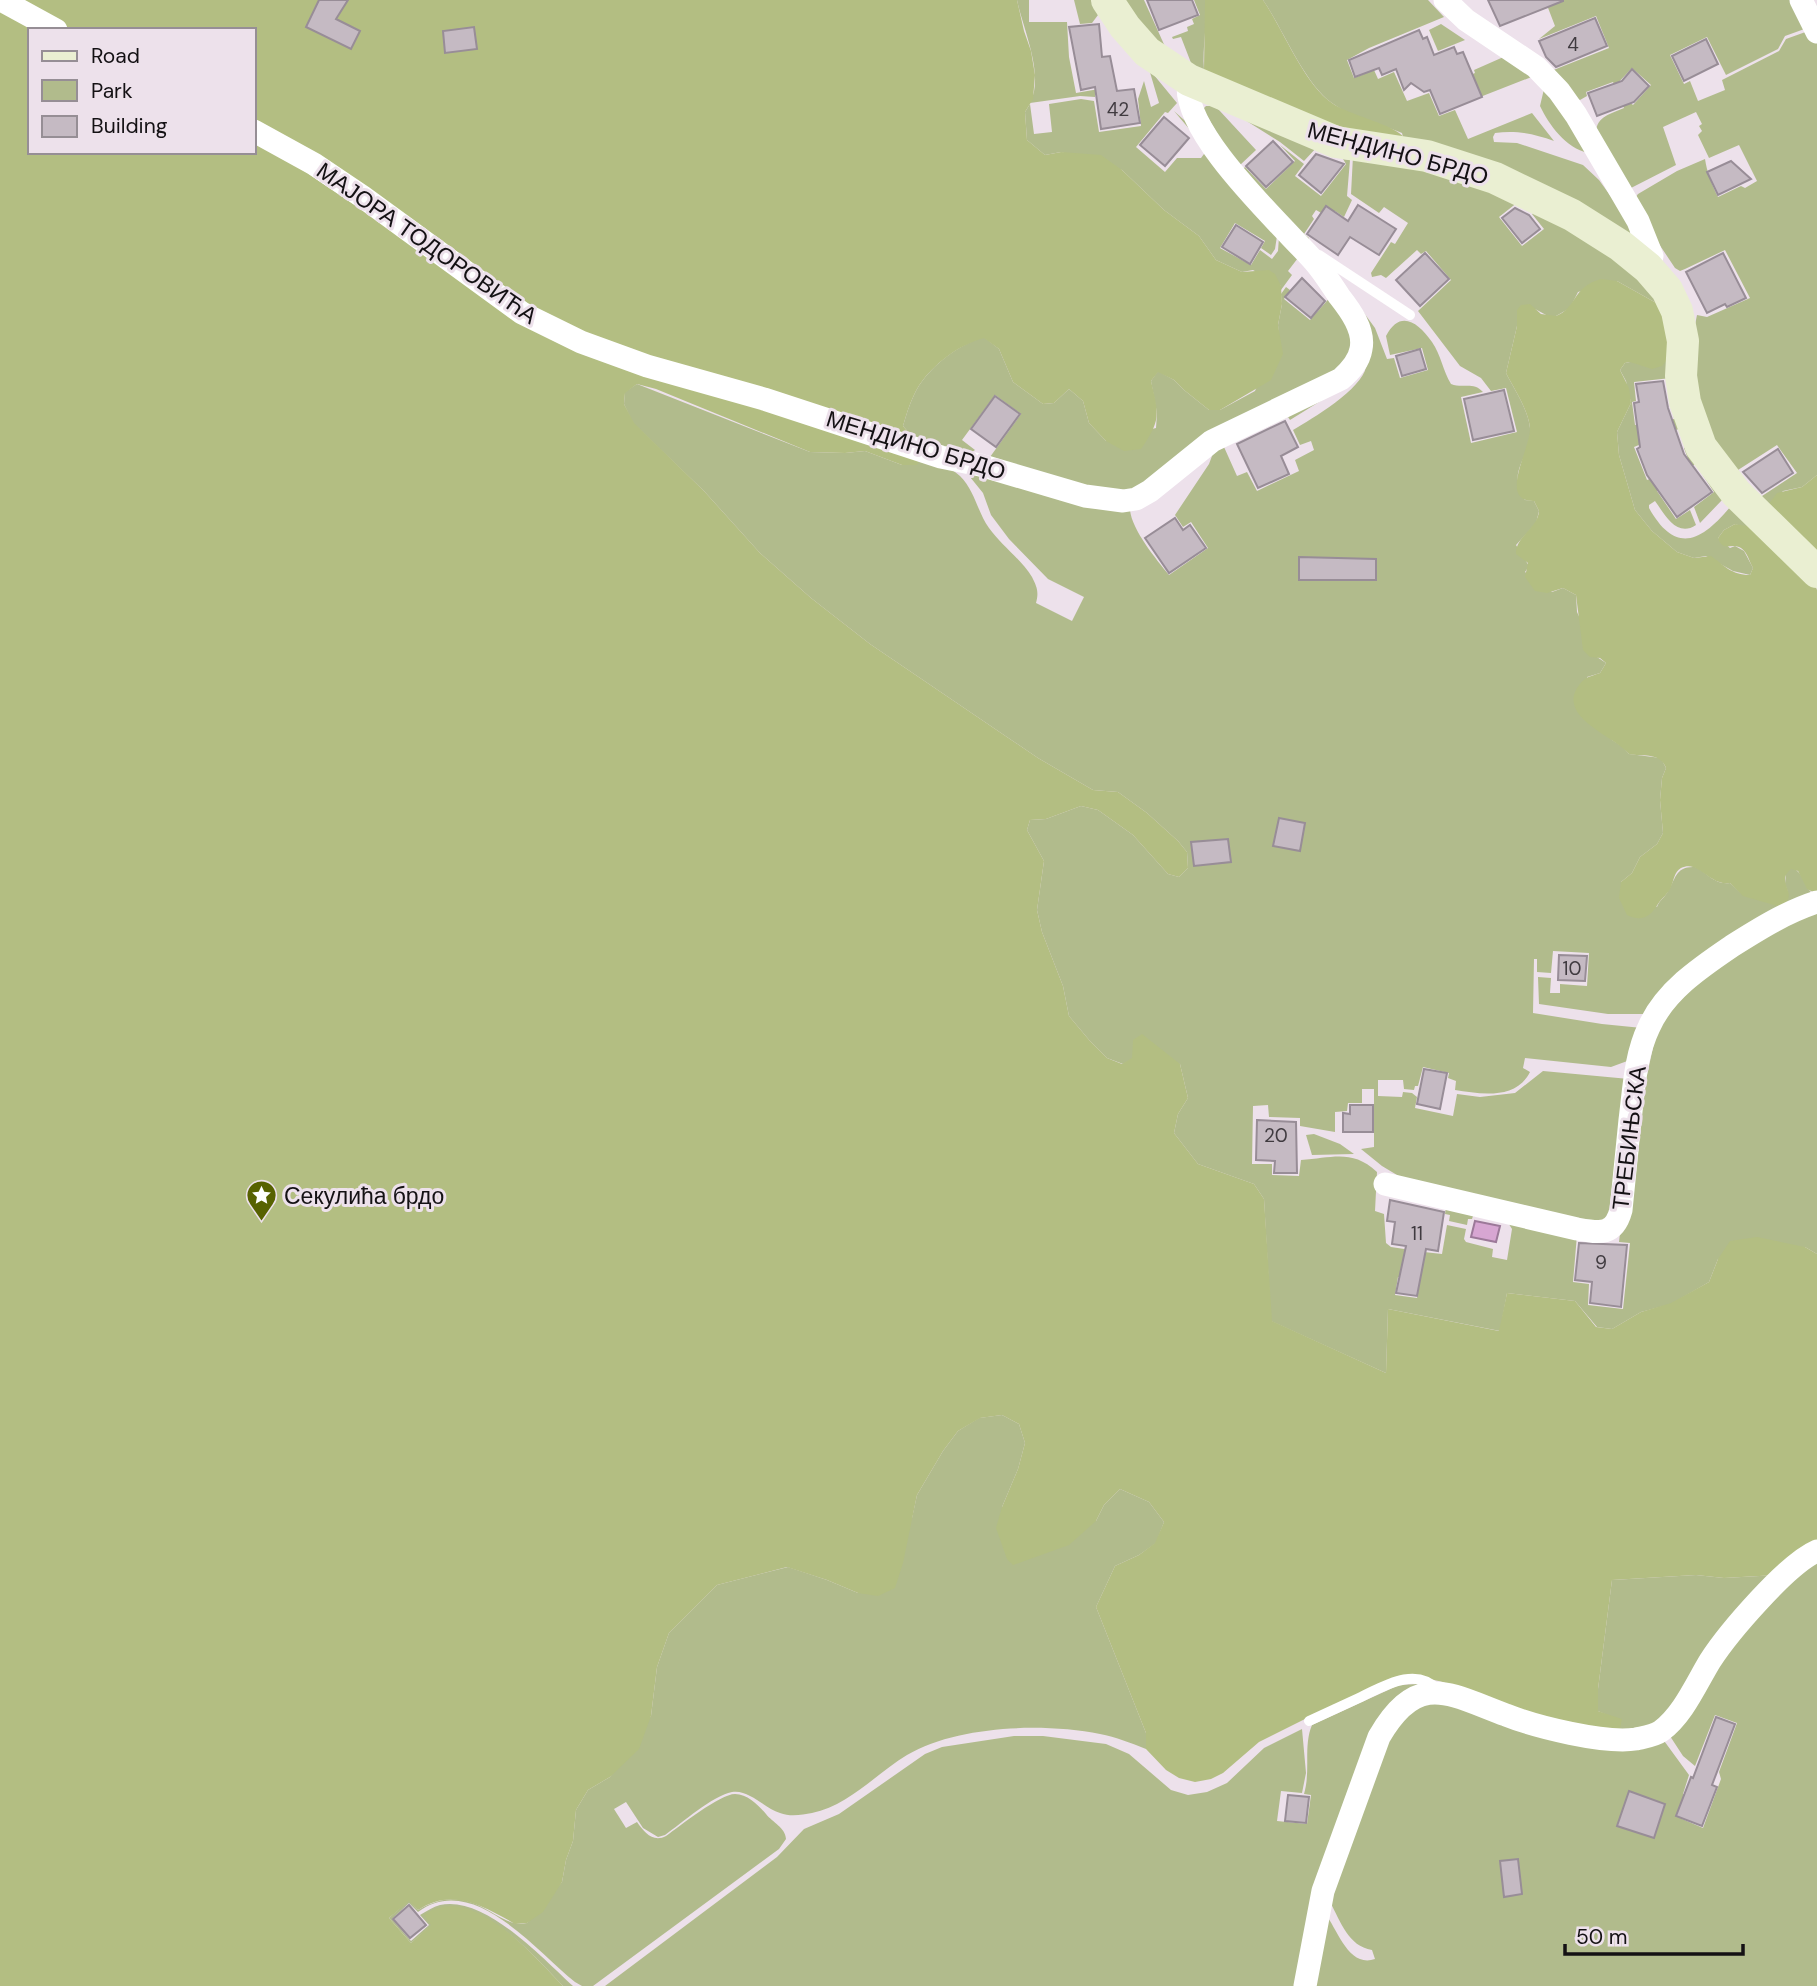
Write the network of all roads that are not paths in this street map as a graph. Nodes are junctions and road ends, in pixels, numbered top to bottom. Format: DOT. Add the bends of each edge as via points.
graph roads {
  1 [pos="1,0"];
  2 [pos="1107,0"];
  3 [pos="1445,0"];
  4 [pos="1801,0"];
  5 [pos="52,28"];
  6 [pos="1817,32"];
  7 [pos="1189,80"];
  8 [pos="256,132"];
  9 [pos="1303,249"];
  10 [pos="1648,268"];
  11 [pos="1410,315"];
  12 [pos="764,399"];
  13 [pos="1817,572"];
  14 [pos="1817,902"];
  15 [pos="1385,1184"];
  16 [pos="1817,1551"];
  17 [pos="1440,1692"];
  18 [pos="1309,1721"];
  19 [pos="1305,1986"];
  1 -- 5 [label="street"];
  2 -- 7 [label="street, МЕНДИНО БРДО" via="1147,52"];
  3 -- 10 [label="street" via="1536,68 1559,91 1638,221 1652,256"];
  4 -- 6 [label="street"];
  7 -- 9 [label="street, МЕНДИНО БРДО" via="1190,106 1208,138 1262,208"];
  7 -- 10 [label="street, МЕНДИНО БРДО" via="1336,142 1427,156 1495,178 1572,215"];
  8 -- 12 [label="street, МАЈОРА ТОДОРОВИЋА" via="314,164 494,294 550,328 647,366"];
  9 -- 11 [label="lane, МЕНДИНО БРДО"];
  9 -- 12 [label="street, МЕНДИНО БРДО" via="1357,323 1362,349 1352,369 1331,385 1212,441 1136,499 1085,496 941,457"];
  10 -- 13 [label="street, МЕНДИНО БРДО" via="1677,311 1685,402 1701,447 1737,493"];
  14 -- 15 [label="street, ТРЕБИЊСКА" via="1784,915 1710,961 1658,1011 1638,1060 1621,1210 1611,1229 1577,1229"];
  16 -- 17 [label="street" via="1797,1563 1755,1606 1713,1658 1684,1705 1662,1731 1651,1736 1631,1740 1558,1730"];
  17 -- 18 [label="lane" via="1428,1683 1405,1679"];
  17 -- 19 [label="street" via="1422,1695 1401,1708 1380,1737 1323,1891"];
}
